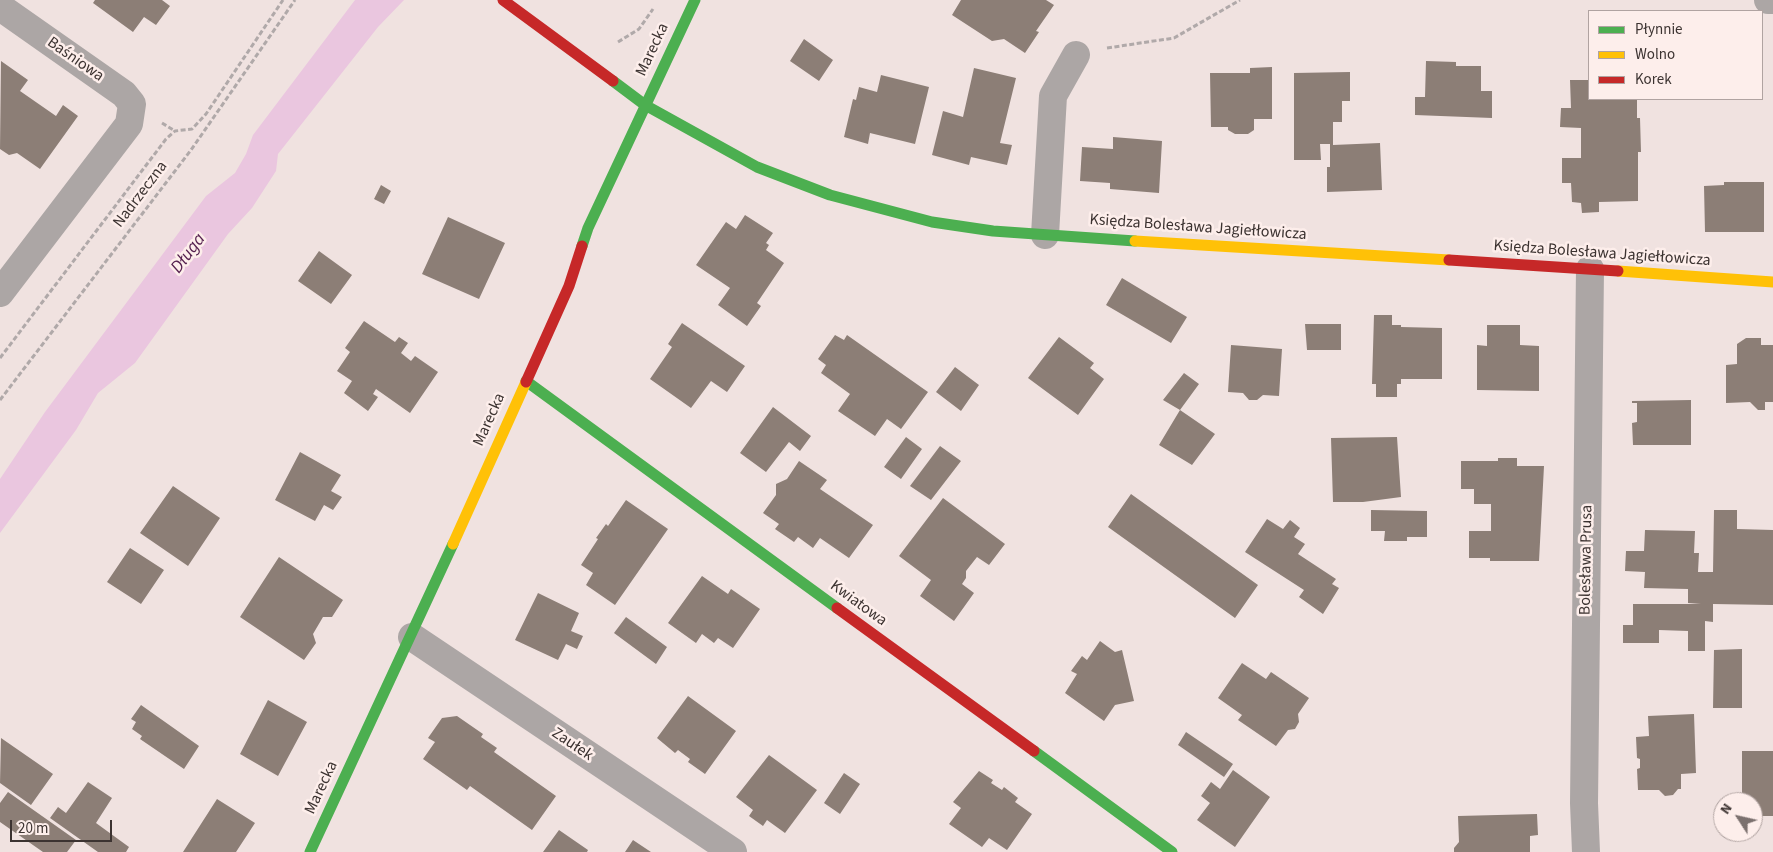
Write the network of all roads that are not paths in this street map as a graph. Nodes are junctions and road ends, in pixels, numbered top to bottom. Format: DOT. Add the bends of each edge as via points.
graph roads {
  1 [pos="503,0"];
  2 [pos="695,0"];
  3 [pos="1768,0"];
  4 [pos="1773,0"];
  5 [pos="0,7"];
  6 [pos="1076,55"];
  7 [pos="645,105"];
  8 [pos="1045,235"];
  9 [pos="1590,268"];
  10 [pos="1773,282"];
  11 [pos="0,293"];
  12 [pos="526,381"];
  13 [pos="412,637"];
  14 [pos="317,849"];
  15 [pos="733,852"];
  16 [pos="1172,852"];
  17 [pos="1586,852"];
  1 -- 7 [label="street, Księdza Bolesława Jagiełłowicza"];
  2 -- 7 [label="street, Marecka"];
  3 -- 4 [label="street"];
  5 -- 11 [label="street, Baśniowa" via="124,94 132,104 129,124"];
  6 -- 8 [label="street" via="1053,96"];
  7 -- 8 [label="street, Księdza Bolesława Jagiełłowicza" via="756,167 830,195 932,222"];
  7 -- 12 [label="street, Marecka" via="588,228 569,286"];
  8 -- 9 [label="street, Księdza Bolesława Jagiełłowicza"];
  9 -- 10 [label="street, Księdza Bolesława Jagiełłowicza"];
  9 -- 17 [label="street, Bolesława Prusa"];
  12 -- 13 [label="street, Marecka"];
  12 -- 16 [label="street, Kwiatowa"];
  13 -- 14 [label="street, Marecka"];
  13 -- 15 [label="street, Zaułek"];
}
